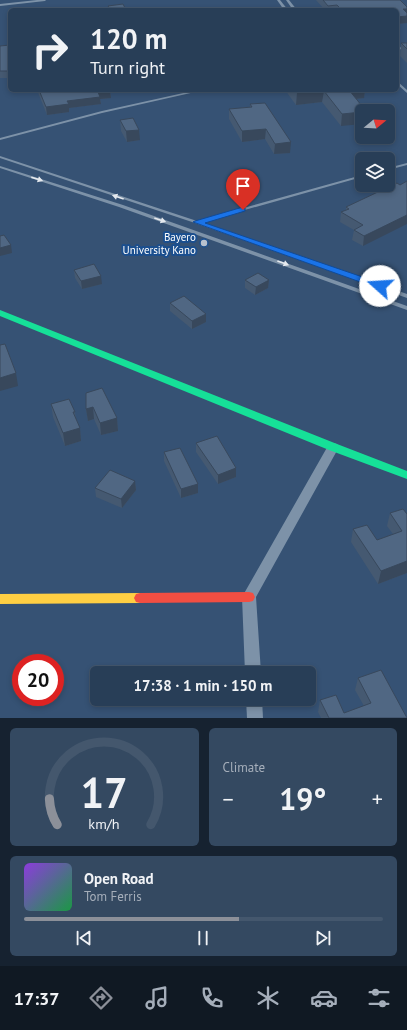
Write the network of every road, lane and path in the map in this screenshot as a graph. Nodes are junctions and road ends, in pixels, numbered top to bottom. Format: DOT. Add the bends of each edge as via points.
graph roads {
  1 [pos="45,0"];
  2 [pos="278,0"];
  3 [pos="287,0"];
  4 [pos="0,5"];
  5 [pos="284,8"];
  6 [pos="293,8"];
  7 [pos="399,84"];
  8 [pos="193,92"];
  9 [pos="407,92"];
  10 [pos="0,139"];
  11 [pos="0,157"];
  12 [pos="407,164"];
  13 [pos="0,167"];
  14 [pos="395,167"];
  15 [pos="355,178"];
  16 [pos="197,222"];
  17 [pos="255,243"];
  18 [pos="247,250"];
  19 [pos="394,291"];
  20 [pos="407,296"];
  21 [pos="388,301"];
  22 [pos="407,308"];
  23 [pos="0,312"];
  24 [pos="333,447"];
  25 [pos="407,475"];
  26 [pos="249,597"];
  27 [pos="0,599"];
  28 [pos="253,666"];
  29 [pos="254,706"];
  30 [pos="255,718"];
  1 -- 4 [label="lane"];
  2 -- 5 [label="lane"];
  3 -- 6 [label="lane"];
  7 -- 9 [label="lane"];
  8 -- 10 [label="lane" via="102,112"];
  16 -- 11 [label="lane, one-way"];
  12 -- 14 [label="lane"];
  13 -- 18 [label="lane, one-way"];
  15 -- 16 [label="lane"];
  16 -- 17 [label="lane"];
  17 -- 18 [label="lane"];
  17 -- 19 [label="lane"];
  18 -- 21 [label="lane, one-way"];
  19 -- 20 [label="lane"];
  19 -- 21 [label="lane"];
  21 -- 22 [label="lane"];
  23 -- 24 [label="street"];
  24 -- 25 [label="street"];
  24 -- 26 [label="street"];
  26 -- 27 [label="street"];
  26 -- 28 [label="street"];
  29 -- 30 [label="street"];
}
